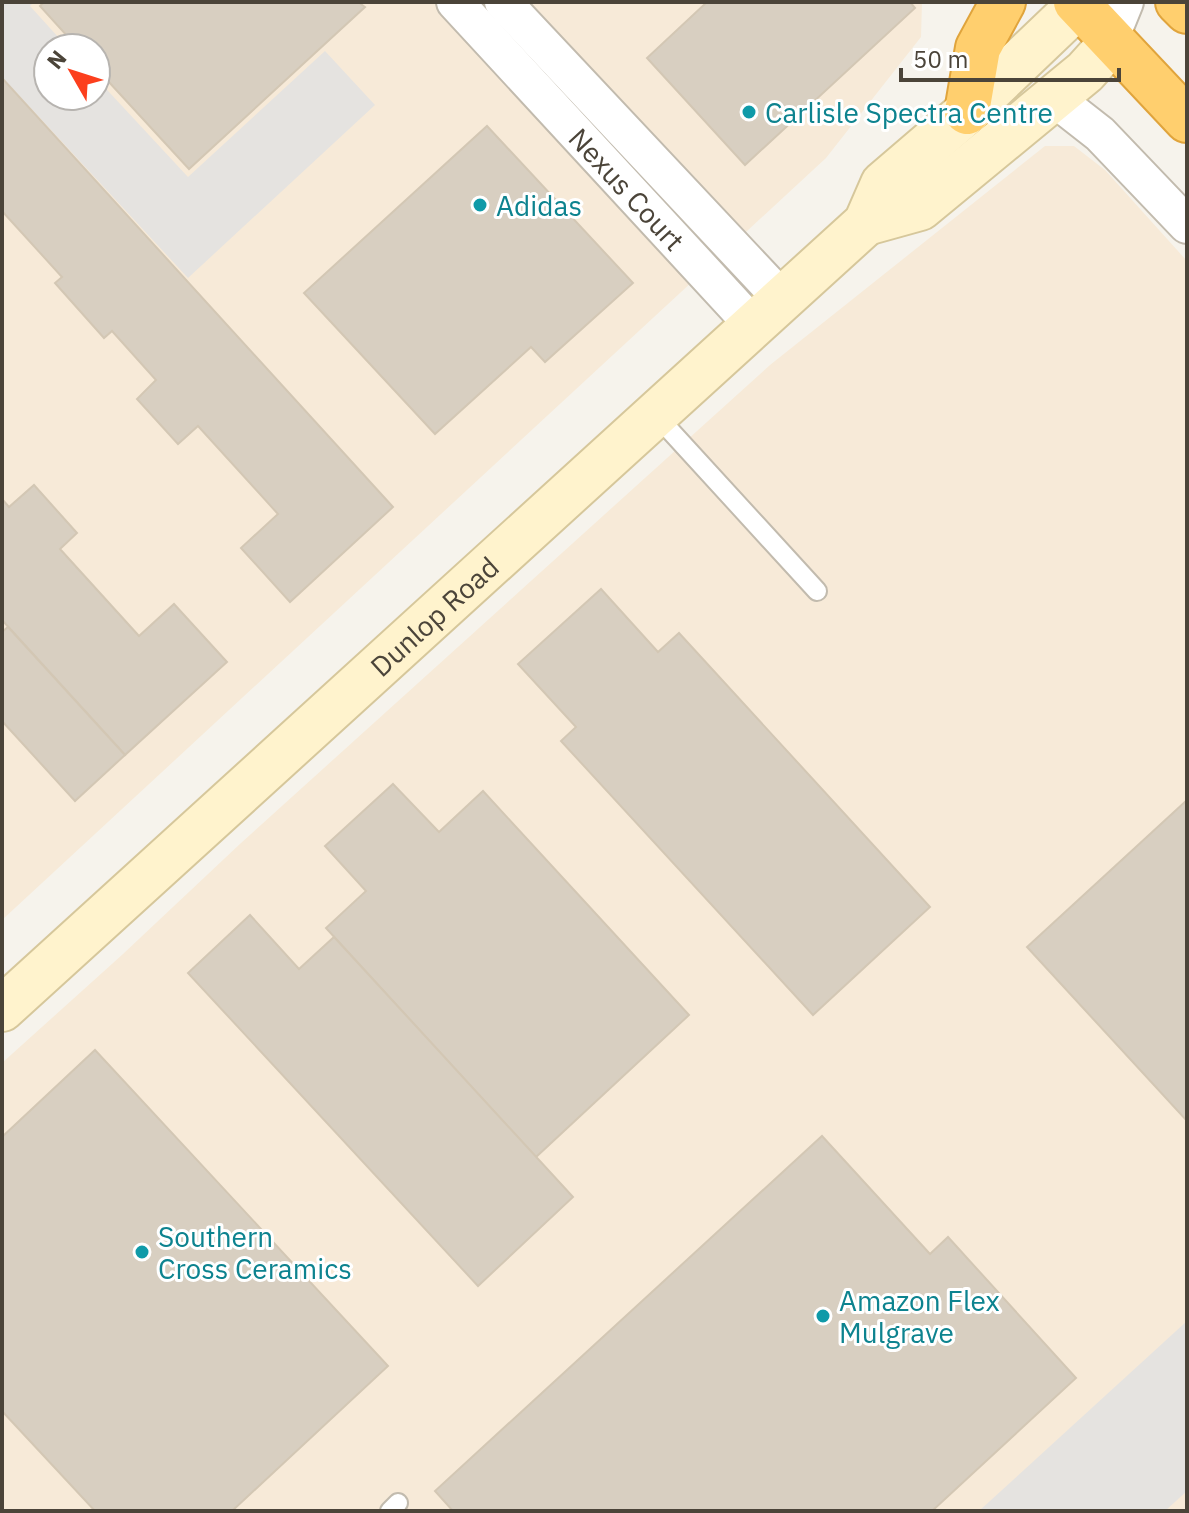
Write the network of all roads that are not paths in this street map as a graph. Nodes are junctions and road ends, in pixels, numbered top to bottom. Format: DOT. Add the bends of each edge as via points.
graph roads {
  1 [pos="455,2"];
  2 [pos="503,2"];
  3 [pos="1003,2"];
  4 [pos="1178,2"];
  5 [pos="1079,3"];
  6 [pos="1187,11"];
  7 [pos="1118,21"];
  8 [pos="515,41"];
  9 [pos="1054,98"];
  10 [pos="967,112"];
  11 [pos="1187,120"];
  12 [pos="866,223"];
  13 [pos="1187,225"];
  14 [pos="768,312"];
  15 [pos="655,414"];
  16 [pos="817,591"];
  17 [pos="2,1009"];
  1 -- 8 [label="street, Nexus Court"];
  2 -- 8 [label="street, Nexus Court"];
  3 -- 10 [label="highway" via="978,48"];
  4 -- 6 [label="highway"];
  5 -- 7 [label="highway"];
  5 -- 10 [label="street, Dunlop Road"];
  7 -- 9 [label="street, Dunlop Road" via="1095,62"];
  7 -- 11 [label="highway"];
  8 -- 14 [label="street, Nexus Court"];
  9 -- 12 [label="street, Dunlop Road" via="920,208"];
  9 -- 13 [label="street" via="1100,134"];
  10 -- 12 [label="street, Dunlop Road" via="883,184"];
  12 -- 14 [label="street, Dunlop Road"];
  14 -- 15 [label="street, Dunlop Road"];
  15 -- 16 [label="lane"];
  15 -- 17 [label="street, Dunlop Road"];
}
